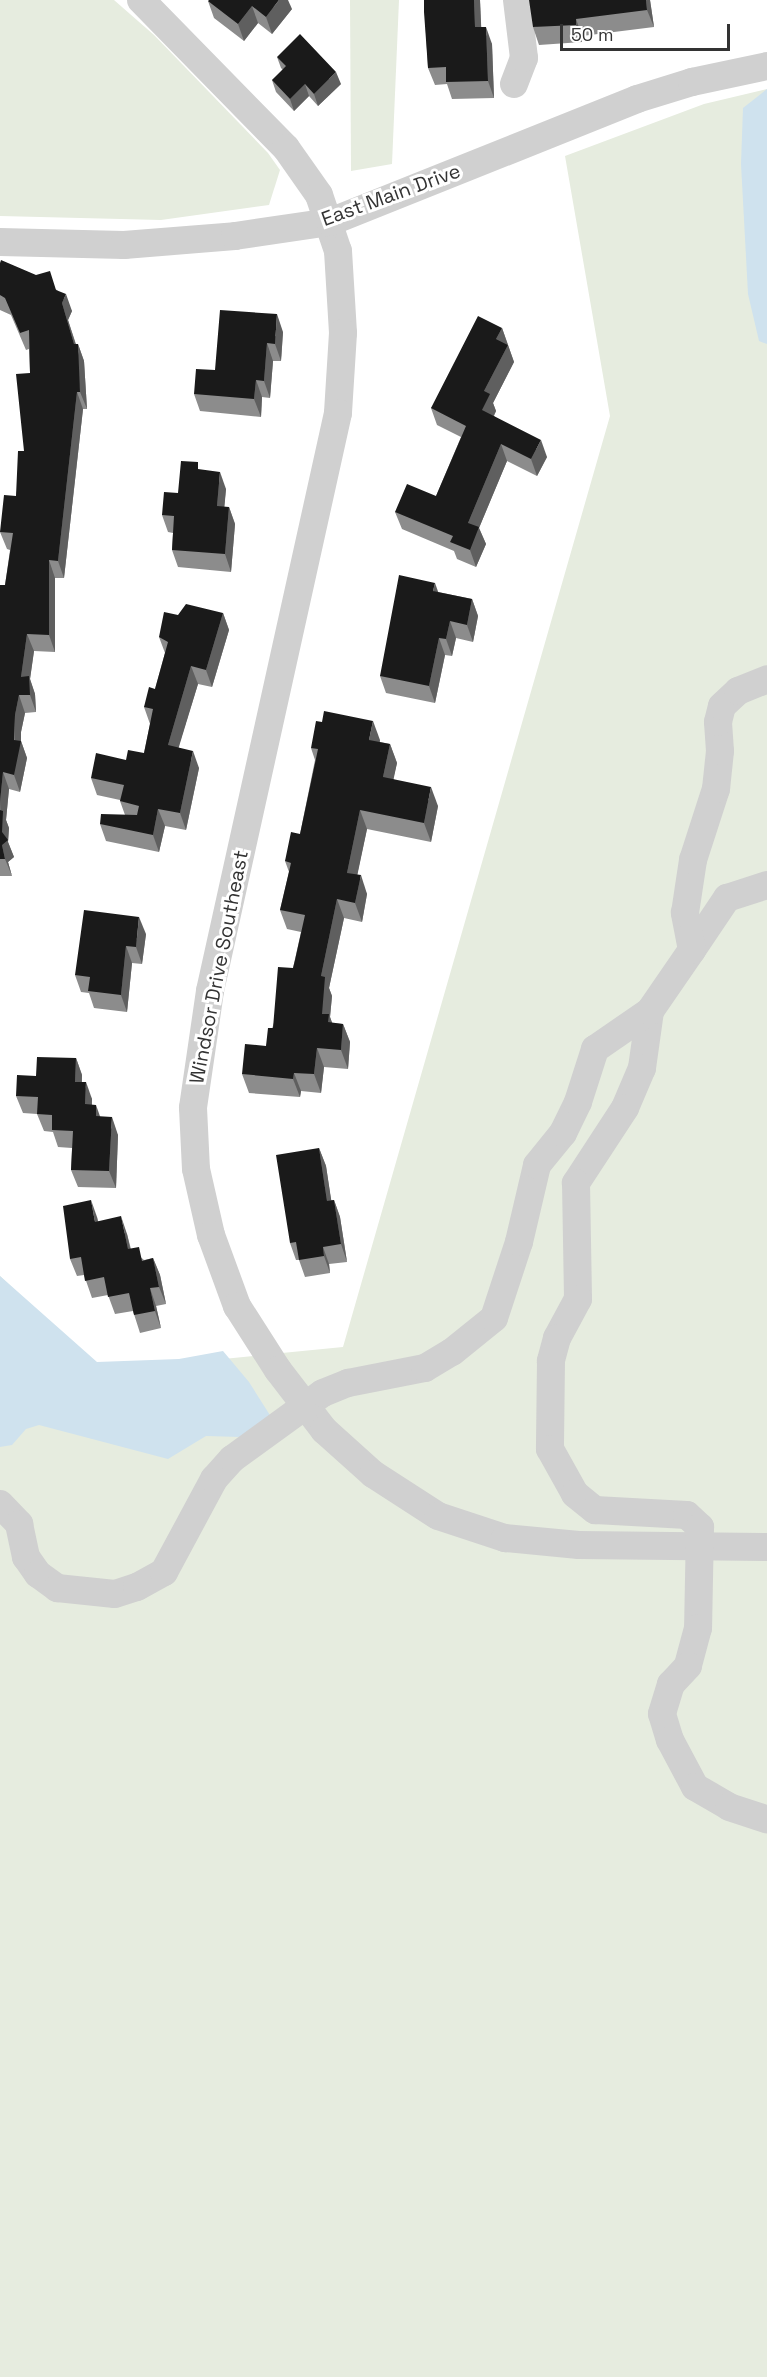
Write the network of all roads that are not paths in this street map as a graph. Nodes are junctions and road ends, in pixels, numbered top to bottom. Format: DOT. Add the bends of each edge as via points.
graph roads {
  1 [pos="141,0"];
  2 [pos="517,0"];
  3 [pos="767,66"];
  4 [pos="514,84"];
  5 [pos="330,222"];
  6 [pos="0,242"];
  7 [pos="767,679"];
  8 [pos="767,885"];
  9 [pos="692,950"];
  10 [pos="650,1011"];
  11 [pos="306,1406"];
  12 [pos="0,1504"];
  13 [pos="700,1546"];
  14 [pos="767,1547"];
  15 [pos="767,1819"];
  1 -- 5 [label="street, Windsor Drive Southeast" via="286,148 319,195"];
  2 -- 4 [label="street" via="525,58"];
  3 -- 5 [label="street, East Main Drive" via="637,99"];
  5 -- 6 [label="street, East Main Drive" via="235,237 124,245"];
  5 -- 11 [label="street, Windsor Drive Southeast" via="338,251 343,333 338,413 210,991 193,1108 196,1169 211,1235 237,1306"];
  7 -- 9 [label="street" via="738,691 722,706 717,722 720,759 716,789 693,860 684,913"];
  8 -- 9 [label="street" via="754,893 728,898"];
  9 -- 10 [label="street"];
  10 -- 11 [label="street" via="595,1049 573,1113 563,1133 537,1165 519,1242 494,1318 425,1368 348,1383 323,1393"];
  10 -- 13 [label="street" via="642,1068 625,1108 576,1183 578,1299 557,1338 551,1361 549,1449 575,1494 595,1509 687,1515 700,1527"];
  11 -- 12 [label="street" via="232,1459 214,1479 164,1572 137,1587 115,1594 57,1588 38,1574 26,1557 19,1524"];
  11 -- 13 [label="street, Windsor Drive Southeast" via="324,1430 373,1474 438,1516 506,1539 579,1545"];
  13 -- 14 [label="street, Windsor Drive Southeast"];
  13 -- 15 [label="street" via="698,1628 688,1666 671,1684 662,1714 670,1740 695,1787 729,1807"];
}
